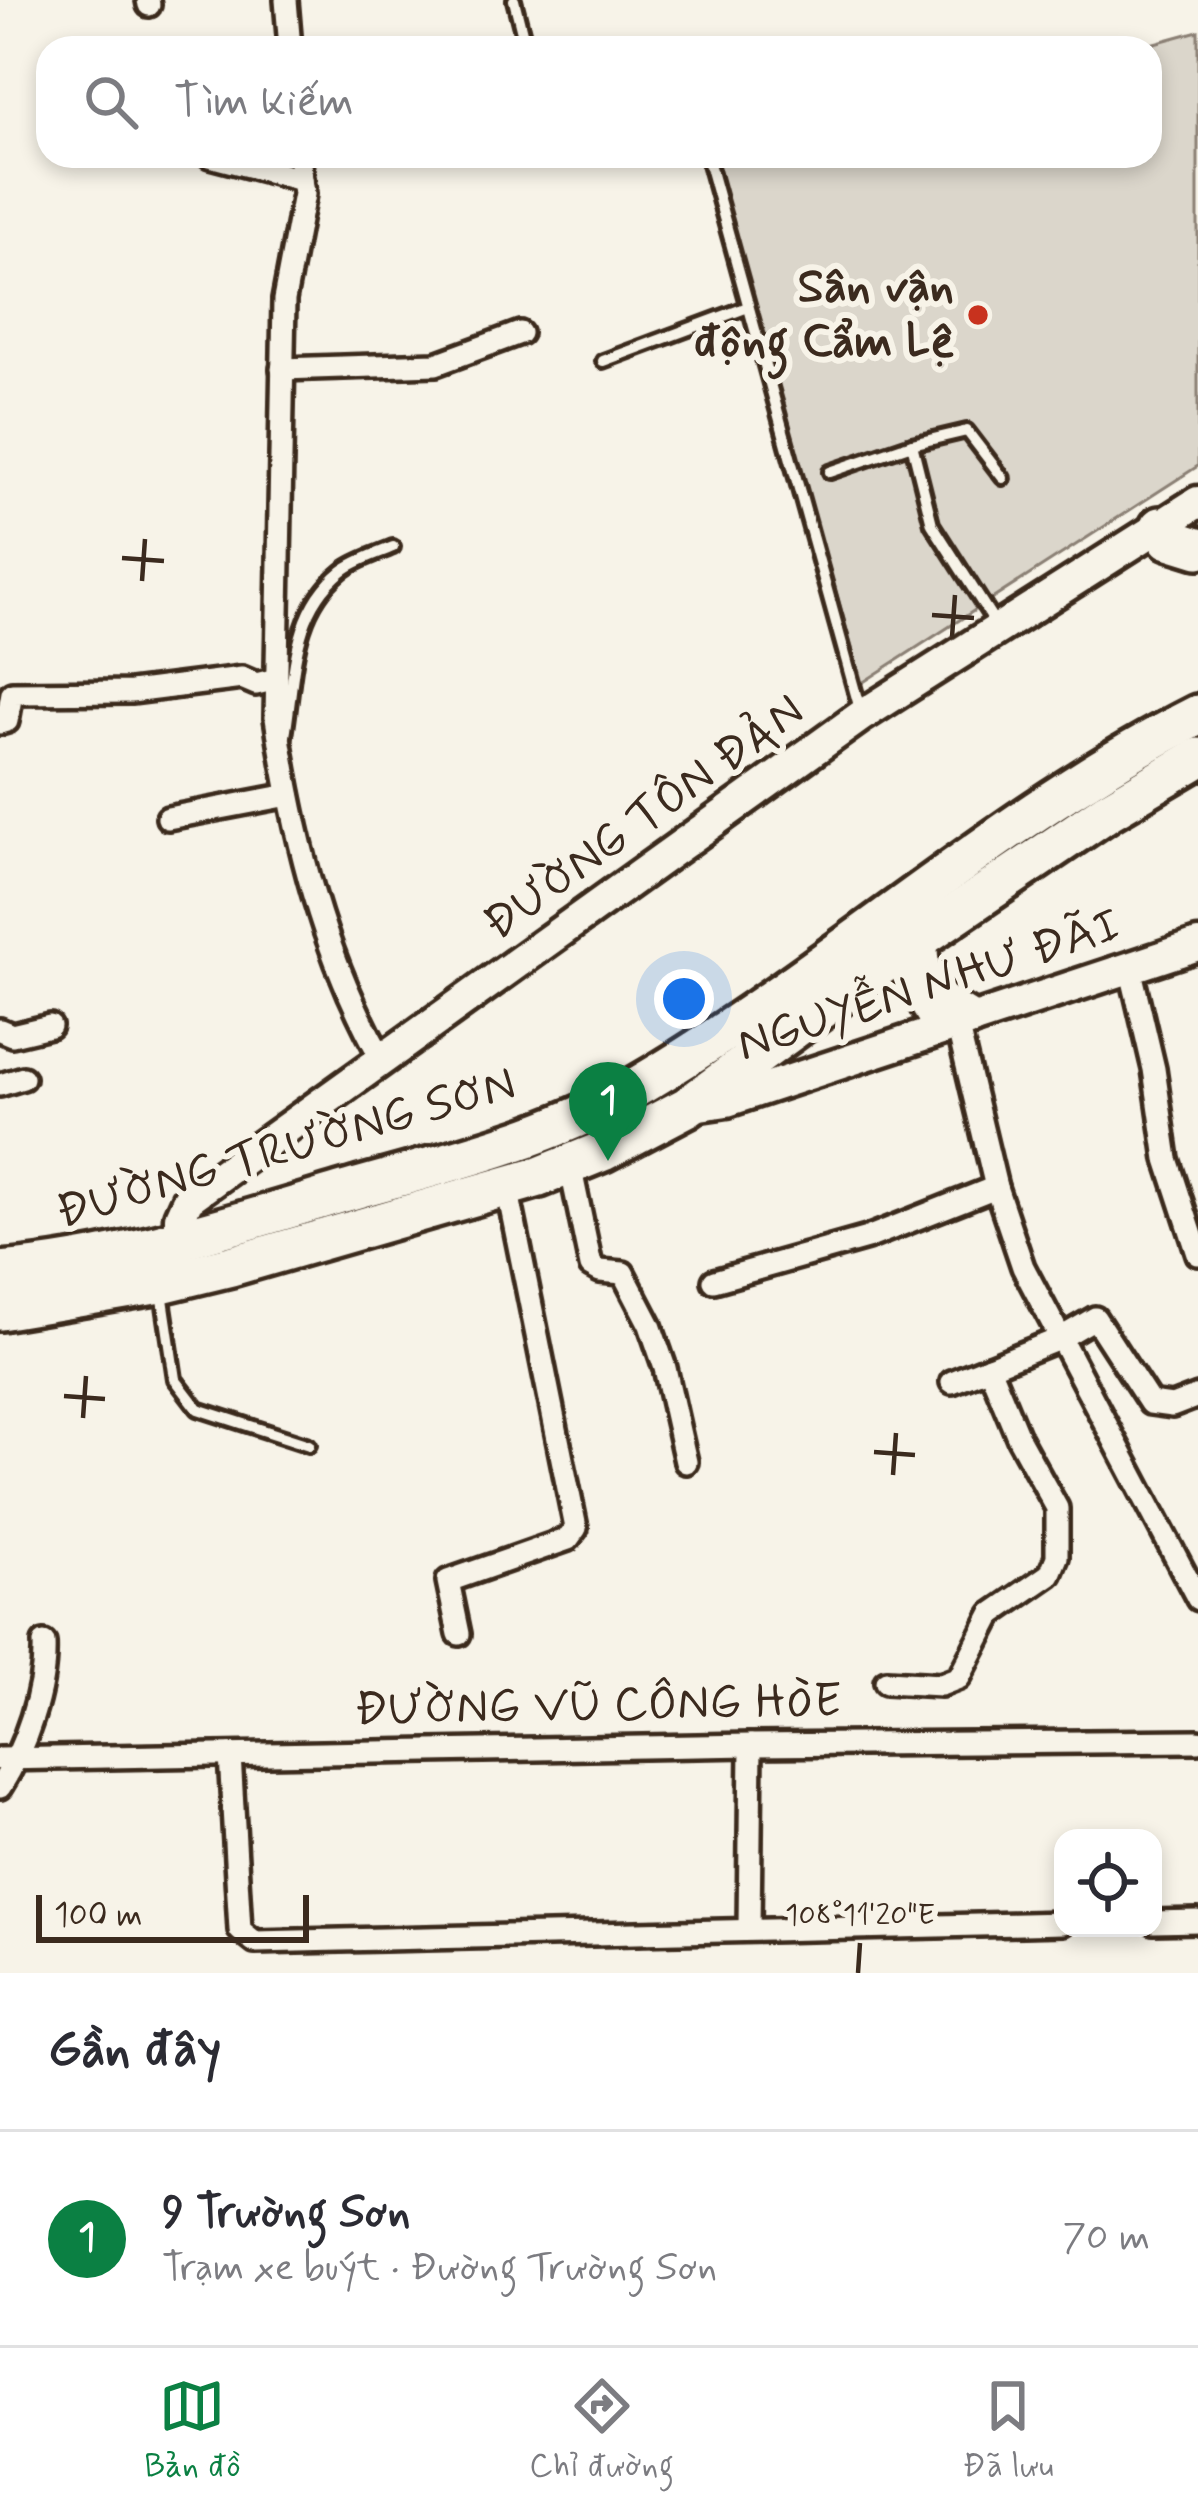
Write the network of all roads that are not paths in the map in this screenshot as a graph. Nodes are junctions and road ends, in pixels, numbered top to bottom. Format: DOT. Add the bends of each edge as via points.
graph roads {
  1 [pos="286,0"];
  2 [pos="514,0"];
  3 [pos="289,36"];
  4 [pos="523,36"];
  5 [pos="256,168"];
  6 [pos="300,168"];
  7 [pos="710,168"];
  8 [pos="302,180"];
  9 [pos="748,307"];
  10 [pos="520,333"];
  11 [pos="603,361"];
  12 [pos="282,369"];
  13 [pos="912,444"];
  14 [pos="830,472"];
  15 [pos="1003,478"];
  16 [pos="1198,502"];
  17 [pos="1160,526"];
  18 [pos="393,547"];
  19 [pos="1198,548"];
  20 [pos="998,629"];
  21 [pos="277,679"];
  22 [pos="1198,715"];
  23 [pos="862,716"];
  24 [pos="0,723"];
  25 [pos="282,757"];
  26 [pos="1198,758"];
  27 [pos="289,795"];
  28 [pos="168,818"];
  29 [pos="895,940"];
  30 [pos="1198,945"];
  31 [pos="1130,967"];
  32 [pos="955,1025"];
  33 [pos="50,1026"];
  34 [pos="0,1030"];
  35 [pos="383,1060"];
  36 [pos="23,1078"];
  37 [pos="0,1084"];
  38 [pos="687,1107"];
  39 [pos="570,1165"];
  40 [pos="507,1186"];
  41 [pos="996,1187"];
  42 [pos="180,1239"];
  43 [pos="1198,1254"];
  44 [pos="0,1272"];
  45 [pos="714,1281"];
  46 [pos="161,1283"];
  47 [pos="0,1310"];
  48 [pos="1059,1339"];
  49 [pos="988,1367"];
  50 [pos="952,1382"];
  51 [pos="1198,1396"];
  52 [pos="309,1445"];
  53 [pos="686,1462"];
  54 [pos="1198,1599"];
  55 [pos="459,1634"];
  56 [pos="44,1643"];
  57 [pos="886,1682"];
  58 [pos="1198,1741"];
  59 [pos="751,1745"];
  60 [pos="230,1755"];
  61 [pos="8,1759"];
  62 [pos="0,1787"];
  63 [pos="1198,1921"];
  64 [pos="1162,1922"];
  65 [pos="1054,1923"];
  66 [pos="748,1929"];
  1 -- 3 [label="street"];
  2 -- 4 [label="lane"];
  5 -- 8 [label="street"];
  6 -- 8 [label="street"];
  7 -- 9 [label="lane"];
  8 -- 12 [label="street"];
  9 -- 11 [label="lane"];
  9 -- 23 [label="lane"];
  10 -- 12 [label="street" via="436,364"];
  12 -- 21 [label="street"];
  13 -- 14 [label="lane"];
  13 -- 15 [label="lane" via="967,430"];
  13 -- 20 [label="lane" via="932,524"];
  16 -- 17 [label="street, ĐƯỜNG TÔN ĐẢN"];
  17 -- 19 [label="highway" via="1169,539"];
  17 -- 20 [label="street, ĐƯỜNG TÔN ĐẢN"];
  18 -- 25 [label="lane" via="344,569 311,602"];
  20 -- 23 [label="street, ĐƯỜNG TÔN ĐẢN"];
  21 -- 24 [label="street" via="12,693 7,722"];
  21 -- 25 [label="street"];
  22 -- 29 [label="highway, ĐƯỜNG TRƯỜNG SƠN" via="1088,778"];
  23 -- 35 [label="street, ĐƯỜNG TÔN ĐẢN"];
  25 -- 27 [label="street"];
  26 -- 29 [label="highway, ĐƯỜNG TRƯỜNG SƠN"];
  27 -- 28 [label="street"];
  27 -- 35 [label="street" via="323,924"];
  29 -- 32 [label="main road" via="921,965"];
  29 -- 38 [label="highway, ĐƯỜNG TRƯỜNG SƠN"];
  29 -- 42 [label="highway, ĐƯỜNG TRƯỜNG SƠN" via="551,1128"];
  30 -- 31 [label="street, NGUYỄN NHƯ ĐÃI"];
  31 -- 32 [label="street, NGUYỄN NHƯ ĐÃI"];
  31 -- 43 [label="street" via="1167,1159"];
  32 -- 38 [label="street, NGUYỄN NHƯ ĐÃI"];
  32 -- 41 [label="street"];
  33 -- 34 [label="street"];
  35 -- 42 [label="street, ĐƯỜNG TÔN ĐẢN" via="188,1198"];
  36 -- 37 [label="street"];
  38 -- 39 [label="highway, ĐƯỜNG TRƯỜNG SƠN"];
  39 -- 40 [label="highway, ĐƯỜNG TRƯỜNG SƠN"];
  39 -- 53 [label="street" via="591,1266 623,1273 650,1325"];
  40 -- 46 [label="highway, ĐƯỜNG TRƯỜNG SƠN"];
  40 -- 55 [label="street" via="576,1528 568,1539 448,1582"];
  41 -- 45 [label="street" via="867,1238"];
  41 -- 48 [label="street"];
  42 -- 44 [label="highway, ĐƯỜNG TRƯỜNG SƠN"];
  46 -- 47 [label="highway, ĐƯỜNG TRƯỜNG SƠN"];
  46 -- 52 [label="lane" via="175,1379 198,1409"];
  48 -- 49 [label="street"];
  48 -- 51 [label="street" via="1095,1318 1150,1403 1172,1406"];
  48 -- 54 [label="street"];
  49 -- 50 [label="street"];
  49 -- 57 [label="street" via="1057,1508 1056,1564 992,1614 959,1678"];
  56 -- 61 [label="street" via="39,1687"];
  58 -- 59 [label="street, ĐƯỜNG VŨ CÔNG HÒE"];
  59 -- 60 [label="street, ĐƯỜNG VŨ CÔNG HÒE"];
  59 -- 66 [label="street"];
  60 -- 61 [label="street, ĐƯỜNG VŨ CÔNG HÒE"];
  60 -- 66 [label="street" via="240,1930 255,1942"];
  61 -- 62 [label="street"];
  63 -- 64 [label="street"];
  65 -- 66 [label="street"];
}
